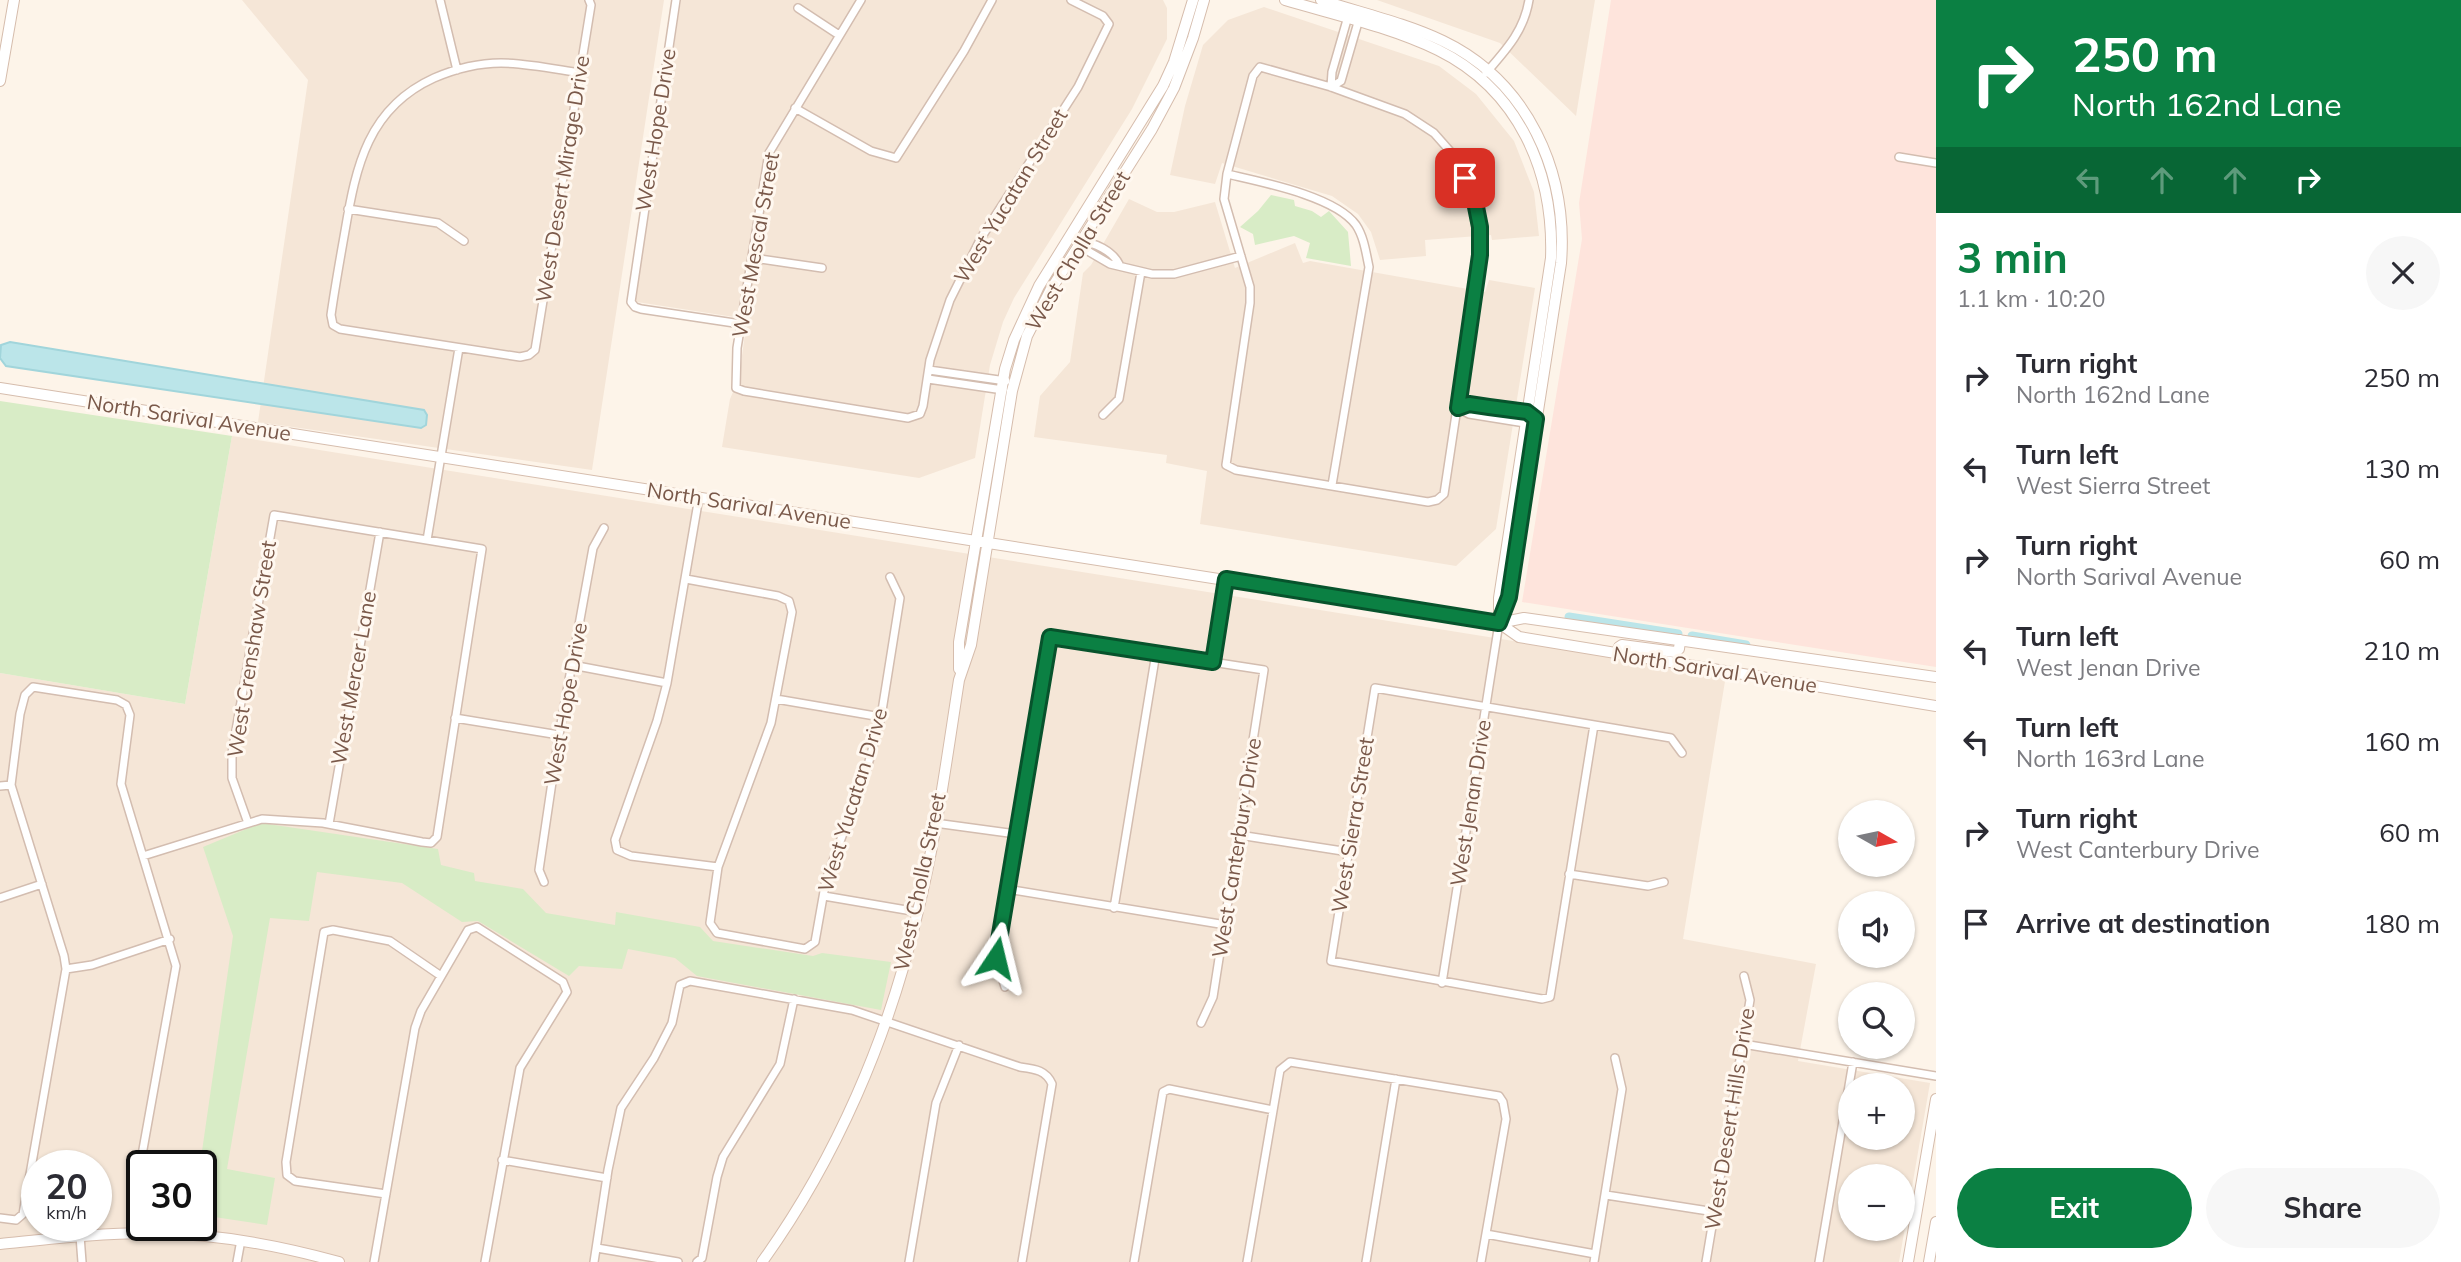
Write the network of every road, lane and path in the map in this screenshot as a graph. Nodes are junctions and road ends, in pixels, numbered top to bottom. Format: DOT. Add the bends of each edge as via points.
graph roads {
  1 [pos="14,0"];
  2 [pos="440,0"];
  3 [pos="589,0"];
  4 [pos="676,0"];
  5 [pos="860,0"];
  6 [pos="992,0"];
  7 [pos="1071,0"];
  8 [pos="1193,0"];
  9 [pos="1204,0"];
  10 [pos="1285,0"];
  11 [pos="1321,0"];
  12 [pos="1529,0"];
  13 [pos="798,8"];
  14 [pos="1348,14"];
  15 [pos="1360,17"];
  16 [pos="839,35"];
  17 [pos="457,70"];
  18 [pos="580,73"];
  19 [pos="1485,75"];
  20 [pos="0,81"];
  21 [pos="1331,87"];
  22 [pos="795,108"];
  23 [pos="1899,157"];
  24 [pos="1936,163"];
  25 [pos="1227,174"];
  26 [pos="348,209"];
  27 [pos="1076,239"];
  28 [pos="464,241"];
  29 [pos="1241,256"];
  30 [pos="753,258"];
  31 [pos="822,268"];
  32 [pos="1140,272"];
  33 [pos="741,324"];
  34 [pos="459,348"];
  35 [pos="929,370"];
  36 [pos="928,379"];
  37 [pos="1008,386"];
  38 [pos="0,388"];
  39 [pos="1458,408"];
  40 [pos="920,414"];
  41 [pos="1103,415"];
  42 [pos="1526,418"];
  43 [pos="1536,419"];
  44 [pos="441,459"];
  45 [pos="1332,485"];
  46 [pos="699,497"];
  47 [pos="604,528"];
  48 [pos="380,532"];
  49 [pos="427,540"];
  50 [pos="976,541"];
  51 [pos="988,542"];
  52 [pos="890,577"];
  53 [pos="686,579"];
  54 [pos="1226,579"];
  55 [pos="1499,623"];
  56 [pos="1680,640"];
  57 [pos="1156,653"];
  58 [pos="1617,653"];
  59 [pos="1213,662"];
  60 [pos="572,665"];
  61 [pos="1936,677"];
  62 [pos="960,680"];
  63 [pos="667,683"];
  64 [pos="776,699"];
  65 [pos="1936,706"];
  66 [pos="1486,707"];
  67 [pos="880,717"];
  68 [pos="455,718"];
  69 [pos="1594,725"];
  70 [pos="559,735"];
  71 [pos="1682,753"];
  72 [pos="11,785"];
  73 [pos="0,786"];
  74 [pos="935,822"];
  75 [pos="248,823"];
  76 [pos="329,824"];
  77 [pos="1016,834"];
  78 [pos="1239,835"];
  79 [pos="1349,852"];
  80 [pos="143,856"];
  81 [pos="718,867"];
  82 [pos="1569,874"];
  83 [pos="544,881"];
  84 [pos="1664,882"];
  85 [pos="42,884"];
  86 [pos="1007,889"];
  87 [pos="824,896"];
  88 [pos="0,898"];
  89 [pos="1114,908"];
  90 [pos="918,912"];
  91 [pos="1226,925"];
  92 [pos="170,939"];
  93 [pos="66,969"];
  94 [pos="441,976"];
  95 [pos="1744,976"];
  96 [pos="1442,983"];
  97 [pos="1004,988"];
  98 [pos="794,999"];
  99 [pos="886,1023"];
  100 [pos="1201,1023"];
  101 [pos="1743,1044"];
  102 [pos="959,1045"];
  103 [pos="1615,1058"];
  104 [pos="1853,1062"];
  105 [pos="1936,1076"];
  106 [pos="1396,1079"];
  107 [pos="1936,1099"];
  108 [pos="1273,1110"];
  109 [pos="143,1150"];
  110 [pos="502,1160"];
  111 [pos="607,1178"];
  112 [pos="386,1194"];
  113 [pos="1606,1195"];
  114 [pos="1715,1212"];
  115 [pos="0,1218"];
  116 [pos="1936,1222"];
  117 [pos="1486,1234"];
  118 [pos="217,1238"];
  119 [pos="241,1240"];
  120 [pos="30,1241"];
  121 [pos="80,1241"];
  122 [pos="0,1244"];
  123 [pos="597,1248"];
  124 [pos="1594,1258"];
  125 [pos="82,1262"];
  126 [pos="237,1262"];
  127 [pos="339,1262"];
  128 [pos="374,1262"];
  129 [pos="485,1262"];
  130 [pos="594,1262"];
  131 [pos="678,1262"];
  132 [pos="697,1262"];
  133 [pos="762,1262"];
  134 [pos="909,1262"];
  135 [pos="1021,1262"];
  136 [pos="1134,1262"];
  137 [pos="1247,1262"];
  138 [pos="1366,1262"];
  139 [pos="1482,1262"];
  140 [pos="1706,1262"];
  141 [pos="1819,1262"];
  142 [pos="1908,1262"];
  143 [pos="1929,1262"];
  1 -- 20 [label="street"];
  2 -- 17 [label="street"];
  3 -- 18 [label="street, West Desert Mirage Drive"];
  4 -- 33 [label="street, West Hope Drive" via="631,302 641,309"];
  5 -- 16 [label="street, West Mescal Street"];
  6 -- 22 [label="street" via="896,158 871,151"];
  7 -- 35 [label="street, West Yucatan Street" via="1109,23 1078,87 981,238 944,312"];
  8 -- 27 [label="street, West Cholla Street" via="1163,86"];
  9 -- 27 [label="street, West Cholla Street" via="1174,88 1152,129"];
  10 -- 14 [label="street"];
  11 -- 14 [label="street"];
  12 -- 19 [label="street" via="1515,39"];
  13 -- 16 [label="street"];
  14 -- 15 [label="street"];
  14 -- 21 [label="street"];
  15 -- 19 [label="street"];
  15 -- 19 [label="street" via="1408,27 1442,41 1469,56"];
  15 -- 21 [label="street" via="1340,81"];
  16 -- 22 [label="street, West Mescal Street"];
  17 -- 18 [label="street" via="501,63"];
  17 -- 26 [label="street" via="423,83 397,101 363,152"];
  18 -- 34 [label="street, West Desert Mirage Drive" via="535,350 520,357"];
  19 -- 42 [label="street, West Jenan Drive" via="1539,163 1552,230"];
  19 -- 43 [label="street, West Jenan Drive" via="1506,87 1541,140 1553,172 1563,228"];
  21 -- 25 [label="street" via="1261,67 1253,76"];
  21 -- 39 [label="street" via="1405,114 1434,133 1457,159 1474,197 1480,255"];
  22 -- 30 [label="street, West Mescal Street" via="769,152"];
  23 -- 24 [label="street"];
  25 -- 29 [label="street" via="1224,199"];
  25 -- 45 [label="street" via="1327,202 1355,225 1363,241 1369,267"];
  26 -- 28 [label="street" via="438,223"];
  26 -- 34 [label="street" via="333,325"];
  27 -- 32 [label="street" via="1107,251 1119,264"];
  27 -- 37 [label="street, West Cholla Street" via="1031,324"];
  29 -- 32 [label="street" via="1174,274"];
  29 -- 45 [label="street" via="1250,303 1226,465"];
  30 -- 31 [label="street"];
  30 -- 33 [label="street, West Mescal Street"];
  32 -- 41 [label="street" via="1119,399"];
  33 -- 40 [label="street, West Mescal Street" via="736,388 908,418"];
  34 -- 44 [label="street"];
  35 -- 36 [label="street, West Yucatan Street"];
  35 -- 37 [label="street"];
  36 -- 37 [label="street"];
  36 -- 40 [label="street, West Yucatan Street"];
  37 -- 50 [label="street, West Cholla Street"];
  37 -- 51 [label="street, West Cholla Street"];
  38 -- 44 [label="street, North Sarival Avenue"];
  39 -- 42 [label="street" via="1469,404"];
  39 -- 45 [label="street" via="1444,495 1437,500"];
  42 -- 43 [label="street"];
  42 -- 55 [label="street, West Jenan Drive"];
  43 -- 55 [label="street, West Jenan Drive" via="1509,597"];
  44 -- 46 [label="street, North Sarival Avenue"];
  44 -- 49 [label="street"];
  46 -- 50 [label="street, North Sarival Avenue"];
  46 -- 53 [label="street"];
  47 -- 60 [label="street, West Hope Drive" via="593,548"];
  48 -- 49 [label="street"];
  48 -- 75 [label="street, West Crenshaw Street" via="274,515 232,752 232,778"];
  48 -- 76 [label="street, West Mercer Lane"];
  49 -- 68 [label="street" via="482,549"];
  50 -- 51 [label="street, North Sarival Avenue"];
  50 -- 62 [label="street, West Cholla Street" via="959,642"];
  51 -- 54 [label="street, North Sarival Avenue"];
  51 -- 62 [label="street, West Cholla Street" via="971,645"];
  52 -- 67 [label="street, West Yucatan Drive" via="900,598"];
  53 -- 63 [label="street"];
  53 -- 64 [label="street" via="789,601 792,612"];
  54 -- 55 [label="street, North Sarival Avenue"];
  54 -- 59 [label="street"];
  55 -- 56 [label="street, North Sarival Avenue" via="1524,618"];
  55 -- 58 [label="street, North Sarival Avenue" via="1519,637"];
  55 -- 66 [label="street, West Jenan Drive"];
  56 -- 58 [label="street" via="1675,652 1622,645"];
  56 -- 61 [label="street, North Sarival Avenue"];
  57 -- 59 [label="street"];
  57 -- 77 [label="street" via="1050,637"];
  57 -- 89 [label="street"];
  58 -- 65 [label="street, North Sarival Avenue"];
  59 -- 78 [label="street, West Canterbury Drive" via="1264,670"];
  60 -- 63 [label="street"];
  60 -- 70 [label="street, West Hope Drive"];
  62 -- 74 [label="street, West Cholla Street"];
  63 -- 81 [label="street" via="615,840 617,850 631,856"];
  64 -- 67 [label="street"];
  64 -- 81 [label="street"];
  66 -- 69 [label="street"];
  66 -- 79 [label="street, West Sierra Street" via="1375,688"];
  66 -- 96 [label="street, West Jenan Drive"];
  67 -- 87 [label="street, West Yucatan Drive"];
  68 -- 70 [label="street"];
  68 -- 76 [label="street" via="436,837 431,843"];
  69 -- 71 [label="street" via="1671,738"];
  69 -- 82 [label="street"];
  70 -- 83 [label="street, West Hope Drive" via="539,870"];
  72 -- 73 [label="street"];
  72 -- 80 [label="street" via="24,695 33,687 117,700 126,705 130,715 121,784"];
  72 -- 85 [label="street"];
  74 -- 77 [label="street"];
  74 -- 90 [label="street, West Cholla Street"];
  75 -- 76 [label="street" via="280,819"];
  75 -- 80 [label="street"];
  77 -- 86 [label="street"];
  78 -- 79 [label="street"];
  78 -- 91 [label="street, West Canterbury Drive"];
  79 -- 96 [label="street, West Sierra Street" via="1331,961"];
  80 -- 92 [label="street"];
  81 -- 87 [label="street, West Yucatan Drive" via="710,923 717,933 805,948 815,942"];
  82 -- 84 [label="street" via="1648,886"];
  82 -- 96 [label="street" via="1550,997"];
  85 -- 88 [label="street"];
  85 -- 93 [label="street"];
  86 -- 89 [label="street"];
  86 -- 97 [label="street" via="996,958"];
  87 -- 90 [label="street"];
  89 -- 91 [label="street"];
  90 -- 99 [label="street, West Cholla Street"];
  91 -- 100 [label="street, West Canterbury Drive" via="1213,997"];
  92 -- 93 [label="street"];
  92 -- 109 [label="street" via="176,966"];
  93 -- 115 [label="street" via="23,1214 16,1220"];
  94 -- 110 [label="street" via="468,930 477,927 563,982 567,992 520,1068"];
  94 -- 112 [label="street" via="415,1028"];
  94 -- 112 [label="street" via="390,941 324,932 287,1175 295,1181"];
  95 -- 101 [label="street, West Desert Hills Drive" via="1750,1000"];
  98 -- 99 [label="street" via="852,1010"];
  98 -- 111 [label="street" via="690,981 680,985 671,1023 621,1108"];
  98 -- 132 [label="street" via="780,1064 723,1157 702,1258"];
  99 -- 102 [label="street"];
  99 -- 133 [label="street, West Cholla Street" via="835,1144"];
  101 -- 104 [label="street"];
  101 -- 114 [label="street, West Desert Hills Drive"];
  102 -- 134 [label="street" via="936,1103"];
  102 -- 135 [label="street" via="1048,1075 1052,1084"];
  103 -- 113 [label="street" via="1622,1089"];
  104 -- 105 [label="street"];
  104 -- 141 [label="street"];
  106 -- 108 [label="street" via="1290,1062 1280,1070"];
  106 -- 117 [label="street" via="1499,1096 1503,1102 1506,1119"];
  106 -- 138 [label="street"];
  107 -- 142 [label="street"];
  108 -- 136 [label="street" via="1169,1089 1163,1092"];
  108 -- 137 [label="street"];
  110 -- 111 [label="street"];
  110 -- 129 [label="street"];
  111 -- 123 [label="street"];
  112 -- 128 [label="street"];
  113 -- 114 [label="street"];
  113 -- 124 [label="street"];
  114 -- 140 [label="street, West Desert Hills Drive"];
  116 -- 143 [label="street"];
  117 -- 124 [label="street"];
  117 -- 139 [label="street"];
  118 -- 119 [label="street"];
  119 -- 126 [label="street"];
  119 -- 127 [label="street"];
  120 -- 122 [label="street"];
  121 -- 125 [label="street"];
  123 -- 130 [label="street"];
  123 -- 131 [label="street"];
}
